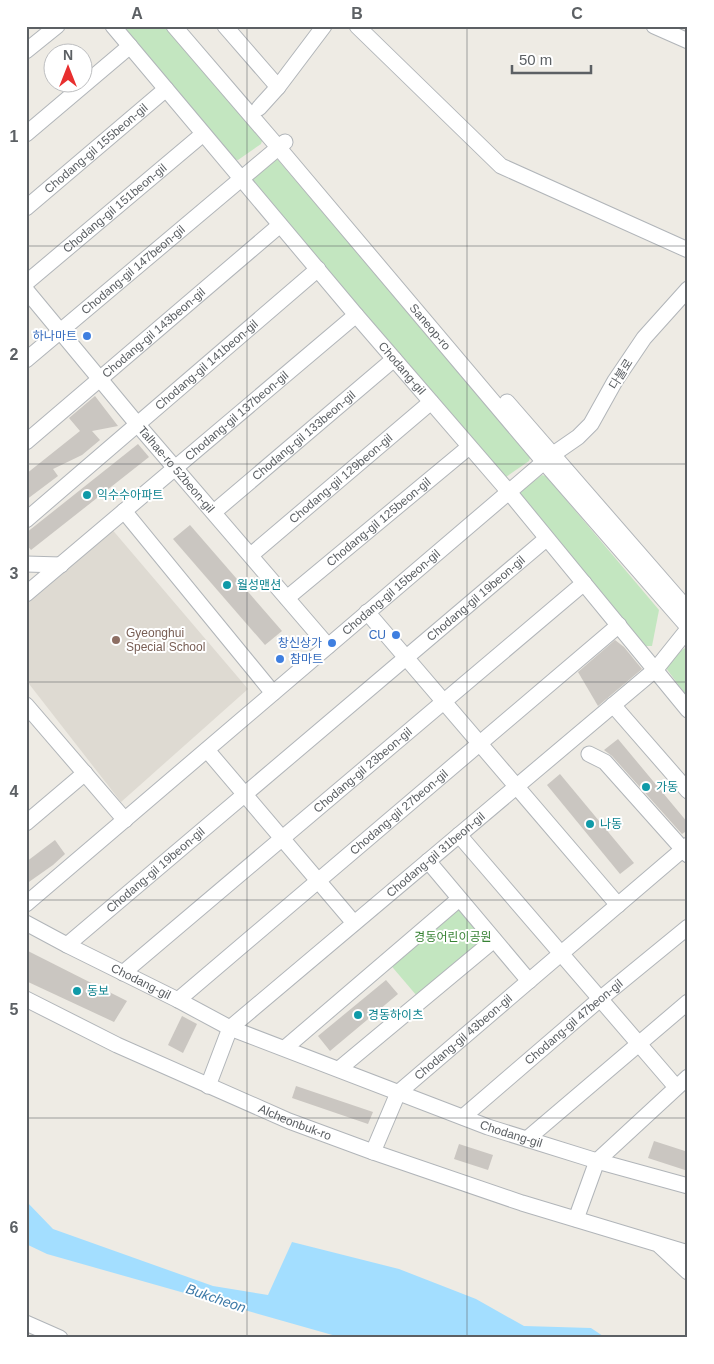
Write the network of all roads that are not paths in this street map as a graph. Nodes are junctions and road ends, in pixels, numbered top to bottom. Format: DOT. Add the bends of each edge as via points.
graph roads {
  1 [pos="57,26"];
  2 [pos="113,26"];
  3 [pos="174,26"];
  4 [pos="187,26"];
  5 [pos="226,26"];
  6 [pos="324,26"];
  7 [pos="357,26"];
  8 [pos="663,28"];
  9 [pos="688,41"];
  10 [pos="130,46"];
  11 [pos="26,51"];
  12 [pos="278,87"];
  13 [pos="166,89"];
  14 [pos="259,108"];
  15 [pos="26,134"];
  16 [pos="203,134"];
  17 [pos="281,144"];
  18 [pos="242,180"];
  19 [pos="26,208"];
  20 [pos="280,225"];
  21 [pos="688,250"];
  22 [pos="318,269"];
  23 [pos="26,283"];
  24 [pos="688,289"];
  25 [pos="26,290"];
  26 [pos="356,315"];
  27 [pos="62,331"];
  28 [pos="394,359"];
  29 [pos="26,360"];
  30 [pos="102,378"];
  31 [pos="431,402"];
  32 [pos="138,425"];
  33 [pos="26,442"];
  34 [pos="469,447"];
  35 [pos="548,458"];
  36 [pos="175,467"];
  37 [pos="509,492"];
  38 [pos="124,511"];
  39 [pos="214,512"];
  40 [pos="26,520"];
  41 [pos="546,538"];
  42 [pos="251,555"];
  43 [pos="26,564"];
  44 [pos="61,565"];
  45 [pos="584,583"];
  46 [pos="26,594"];
  47 [pos="287,598"];
  48 [pos="688,610"];
  49 [pos="367,612"];
  50 [pos="619,625"];
  51 [pos="688,628"];
  52 [pos="328,646"];
  53 [pos="406,658"];
  54 [pos="656,669"];
  55 [pos="273,693"];
  56 [pos="444,701"];
  57 [pos="26,705"];
  58 [pos="613,705"];
  59 [pos="688,710"];
  60 [pos="479,743"];
  61 [pos="207,750"];
  62 [pos="589,754"];
  63 [pos="85,773"];
  64 [pos="516,787"];
  65 [pos="688,791"];
  66 [pos="245,794"];
  67 [pos="125,820"];
  68 [pos="26,823"];
  69 [pos="459,835"];
  70 [pos="282,838"];
  71 [pos="686,850"];
  72 [pos="428,862"];
  73 [pos="318,881"];
  74 [pos="459,899"];
  75 [pos="26,904"];
  76 [pos="618,905"];
  77 [pos="26,923"];
  78 [pos="354,923"];
  79 [pos="688,927"];
  80 [pos="494,940"];
  81 [pos="67,945"];
  82 [pos="561,954"];
  83 [pos="123,972"];
  84 [pos="528,981"];
  85 [pos="26,999"];
  86 [pos="600,999"];
  87 [pos="178,1000"];
  88 [pos="688,1002"];
  89 [pos="230,1028"];
  90 [pos="639,1044"];
  91 [pos="285,1048"];
  92 [pos="339,1069"];
  93 [pos="688,1077"];
  94 [pos="208,1086"];
  95 [pos="676,1087"];
  96 [pos="398,1094"];
  97 [pos="463,1117"];
  98 [pos="527,1140"];
  99 [pos="373,1152"];
  100 [pos="597,1161"];
  101 [pos="688,1186"];
  102 [pos="576,1219"];
  103 [pos="659,1245"];
  104 [pos="688,1253"];
  105 [pos="688,1272"];
  106 [pos="26,1323"];
  107 [pos="60,1338"];
  1 -- 11 [label="street"];
  2 -- 10 [label="street, Chodang-gil"];
  3 -- 17 [label="street, Saneop-ro"];
  4 -- 14 [label="street, Saneop-ro"];
  5 -- 12 [label="street"];
  6 -- 12 [label="street"];
  7 -- 21 [label="street" via="501,166"];
  8 -- 9 [label="street"];
  10 -- 13 [label="street, Chodang-gil"];
  10 -- 15 [label="street"];
  12 -- 14 [label="street"];
  13 -- 16 [label="street, Chodang-gil"];
  13 -- 19 [label="street, Chodang-gil 155beon-gil"];
  14 -- 17 [label="street, Saneop-ro"];
  16 -- 18 [label="street, Chodang-gil"];
  16 -- 23 [label="street, Chodang-gil 151beon-gil"];
  17 -- 18 [label="street, Chodang-gil 147beon-gil"];
  17 -- 35 [label="street, Saneop-ro"];
  18 -- 20 [label="street, Chodang-gil"];
  18 -- 27 [label="street, Chodang-gil 147beon-gil"];
  20 -- 22 [label="street, Chodang-gil"];
  20 -- 30 [label="street, Chodang-gil 143beon-gil"];
  22 -- 26 [label="street, Chodang-gil"];
  22 -- 32 [label="street, Chodang-gil 141beon-gil"];
  24 -- 35 [label="street, 다불로" via="644,338 615,381 592,424"];
  25 -- 27 [label="street, Talhae-ro 52beon-gil"];
  26 -- 28 [label="street, Chodang-gil"];
  26 -- 36 [label="street, Chodang-gil 137beon-gil"];
  27 -- 29 [label="street, Chodang-gil 147beon-gil"];
  27 -- 30 [label="street, Talhae-ro 52beon-gil"];
  28 -- 31 [label="street, Chodang-gil"];
  28 -- 39 [label="street, Chodang-gil 133beon-gil"];
  30 -- 32 [label="street, Talhae-ro 52beon-gil"];
  30 -- 33 [label="street, Chodang-gil 143beon-gil"];
  31 -- 34 [label="street, Chodang-gil"];
  31 -- 42 [label="street, Chodang-gil 129beon-gil"];
  32 -- 36 [label="street, Talhae-ro 52beon-gil"];
  32 -- 40 [label="street, Chodang-gil 141beon-gil"];
  34 -- 37 [label="street, Chodang-gil"];
  34 -- 47 [label="street, Chodang-gil 125beon-gil"];
  35 -- 37 [label="street, 다불로"];
  35 -- 48 [label="street, Saneop-ro"];
  35 -- 51 [label="street, Saneop-ro"];
  36 -- 38 [label="street, Chodang-gil 137beon-gil"];
  36 -- 39 [label="street, Talhae-ro 52beon-gil"];
  37 -- 41 [label="street, Chodang-gil"];
  37 -- 49 [label="street, Chodang-gil 15beon-gil"];
  38 -- 44 [label="street, Chodang-gil 137beon-gil"];
  38 -- 55 [label="street"];
  39 -- 42 [label="street, Talhae-ro 52beon-gil"];
  41 -- 45 [label="street, Chodang-gil"];
  41 -- 53 [label="street, Chodang-gil 19beon-gil"];
  42 -- 47 [label="street, Talhae-ro 52beon-gil"];
  43 -- 44 [label="street"];
  44 -- 46 [label="street, Chodang-gil 137beon-gil"];
  45 -- 50 [label="street, Chodang-gil"];
  45 -- 56 [label="street, Chodang-gil 23beon-gil"];
  47 -- 52 [label="street, Talhae-ro 52beon-gil"];
  49 -- 52 [label="street, Chodang-gil 15beon-gil"];
  49 -- 53 [label="street"];
  50 -- 54 [label="street, Chodang-gil"];
  50 -- 60 [label="street, Chodang-gil 27beon-gil"];
  51 -- 54 [label="street, Chodang-gil 31beon-gil"];
  52 -- 55 [label="street, Chodang-gil 15beon-gil"];
  53 -- 56 [label="street"];
  53 -- 66 [label="street, Chodang-gil 19beon-gil"];
  54 -- 58 [label="street, Chodang-gil 31beon-gil"];
  54 -- 59 [label="street, Chodang-gil"];
  55 -- 61 [label="street, Chodang-gil 15beon-gil"];
  56 -- 60 [label="street"];
  56 -- 70 [label="street, Chodang-gil 23beon-gil"];
  57 -- 63 [label="street"];
  58 -- 64 [label="street, Chodang-gil 31beon-gil"];
  58 -- 65 [label="street"];
  60 -- 64 [label="street"];
  60 -- 73 [label="street, Chodang-gil 27beon-gil"];
  61 -- 66 [label="street"];
  61 -- 67 [label="street, Chodang-gil 15beon-gil"];
  62 -- 71 [label="street" via="605,762"];
  63 -- 67 [label="street"];
  63 -- 68 [label="street"];
  64 -- 69 [label="street, Chodang-gil 31beon-gil"];
  64 -- 76 [label="street"];
  66 -- 70 [label="street"];
  66 -- 81 [label="street, Chodang-gil 19beon-gil"];
  67 -- 75 [label="street, Chodang-gil 15beon-gil"];
  69 -- 72 [label="street, Chodang-gil 31beon-gil"];
  69 -- 82 [label="street"];
  70 -- 73 [label="street"];
  70 -- 83 [label="street, Chodang-gil 23beon-gil"];
  71 -- 76 [label="street, Chodang-gil 43beon-gil"];
  72 -- 74 [label="street"];
  72 -- 78 [label="street, Chodang-gil 31beon-gil"];
  73 -- 78 [label="street"];
  73 -- 87 [label="street, Chodang-gil 27beon-gil"];
  74 -- 80 [label="street"];
  74 -- 91 [label="street"];
  76 -- 82 [label="street, Chodang-gil 43beon-gil"];
  77 -- 81 [label="street, Chodang-gil"];
  78 -- 89 [label="street, Chodang-gil 31beon-gil"];
  79 -- 86 [label="street, Chodang-gil 47beon-gil"];
  80 -- 84 [label="street"];
  80 -- 92 [label="street"];
  81 -- 83 [label="street, Chodang-gil"];
  82 -- 84 [label="street, Chodang-gil 43beon-gil"];
  82 -- 86 [label="street"];
  83 -- 87 [label="street, Chodang-gil"];
  84 -- 96 [label="street, Chodang-gil 43beon-gil"];
  85 -- 94 [label="street, Alcheonbuk-ro" via="116,1045"];
  86 -- 90 [label="street"];
  86 -- 97 [label="street, Chodang-gil 47beon-gil"];
  87 -- 89 [label="street, Chodang-gil"];
  88 -- 90 [label="street"];
  89 -- 91 [label="street, Chodang-gil"];
  89 -- 94 [label="street"];
  90 -- 95 [label="street"];
  90 -- 98 [label="street"];
  91 -- 92 [label="street, Chodang-gil"];
  92 -- 96 [label="street, Chodang-gil"];
  93 -- 95 [label="street"];
  94 -- 99 [label="street, Alcheonbuk-ro"];
  95 -- 100 [label="street"];
  96 -- 97 [label="street, Chodang-gil"];
  96 -- 99 [label="street"];
  97 -- 98 [label="street, Chodang-gil"];
  98 -- 100 [label="street, Chodang-gil"];
  99 -- 102 [label="street, Alcheonbuk-ro"];
  100 -- 101 [label="street, Chodang-gil"];
  100 -- 102 [label="street"];
  102 -- 103 [label="street, Alcheonbuk-ro"];
  103 -- 104 [label="street, Alcheonbuk-ro"];
  103 -- 105 [label="street"];
  106 -- 107 [label="street"];
}
